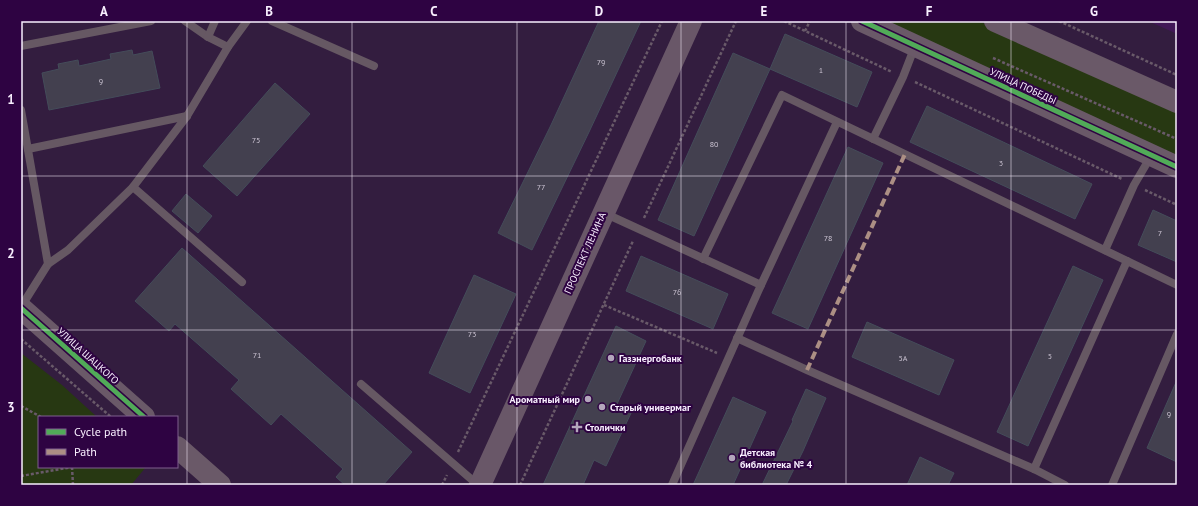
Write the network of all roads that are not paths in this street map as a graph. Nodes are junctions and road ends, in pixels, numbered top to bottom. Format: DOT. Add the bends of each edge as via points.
graph roads {
  1 [pos="151,21"];
  2 [pos="185,21"];
  3 [pos="215,21"];
  4 [pos="247,21"];
  5 [pos="272,21"];
  6 [pos="691,21"];
  7 [pos="862,21"];
  8 [pos="995,21"];
  9 [pos="119,24"];
  10 [pos="208,36"];
  11 [pos="21,46"];
  12 [pos="915,46"];
  13 [pos="228,47"];
  14 [pos="374,66"];
  15 [pos="1176,98"];
  16 [pos="21,110"];
  17 [pos="187,116"];
  18 [pos="837,122"];
  19 [pos="873,139"];
  20 [pos="28,149"];
  21 [pos="1151,155"];
  22 [pos="1177,167"];
  23 [pos="133,187"];
  24 [pos="604,213"];
  25 [pos="1105,250"];
  26 [pos="703,259"];
  27 [pos="1127,261"];
  28 [pos="48,264"];
  29 [pos="242,282"];
  30 [pos="761,285"];
  31 [pos="1177,285"];
  32 [pos="21,308"];
  33 [pos="1177,334"];
  34 [pos="737,338"];
  35 [pos="361,384"];
  36 [pos="143,416"];
  37 [pos="178,448"];
  38 [pos="1034,469"];
  39 [pos="220,485"];
  40 [pos="479,485"];
  41 [pos="672,485"];
  42 [pos="1064,485"];
  43 [pos="1112,485"];
  1 -- 9 [label="lane"];
  2 -- 10 [label="lane"];
  3 -- 10 [label="lane"];
  4 -- 13 [label="lane"];
  5 -- 14 [label="lane"];
  6 -- 24 [label="main road, ПРОСПЕКТ ЛЕНИНА"];
  7 -- 12 [label="street, УЛИЦА ПОБЕДЫ"];
  8 -- 15 [label="street"];
  9 -- 11 [label="lane"];
  10 -- 13 [label="lane"];
  12 -- 19 [label="lane"];
  12 -- 21 [label="street, УЛИЦА ПОБЕДЫ"];
  13 -- 17 [label="lane"];
  16 -- 20 [label="lane"];
  17 -- 20 [label="lane"];
  17 -- 23 [label="lane"];
  18 -- 19 [label="lane"];
  18 -- 26 [label="lane" via="782,95"];
  18 -- 30 [label="lane"];
  19 -- 25 [label="lane"];
  20 -- 28 [label="lane"];
  21 -- 22 [label="street, УЛИЦА ПОБЕДЫ"];
  21 -- 25 [label="lane" via="1134,185"];
  23 -- 28 [label="lane" via="68,250"];
  23 -- 29 [label="lane"];
  24 -- 26 [label="lane"];
  24 -- 40 [label="main road, ПРОСПЕКТ ЛЕНИНА"];
  25 -- 27 [label="lane"];
  26 -- 30 [label="lane"];
  27 -- 31 [label="lane"];
  27 -- 38 [label="lane"];
  28 -- 32 [label="lane"];
  30 -- 34 [label="lane"];
  32 -- 36 [label="street, УЛИЦА ШАЦКОГО"];
  33 -- 43 [label="lane"];
  34 -- 38 [label="lane"];
  34 -- 41 [label="lane"];
  35 -- 40 [label="lane"];
  37 -- 39 [label="street"];
  38 -- 42 [label="lane"];
}
